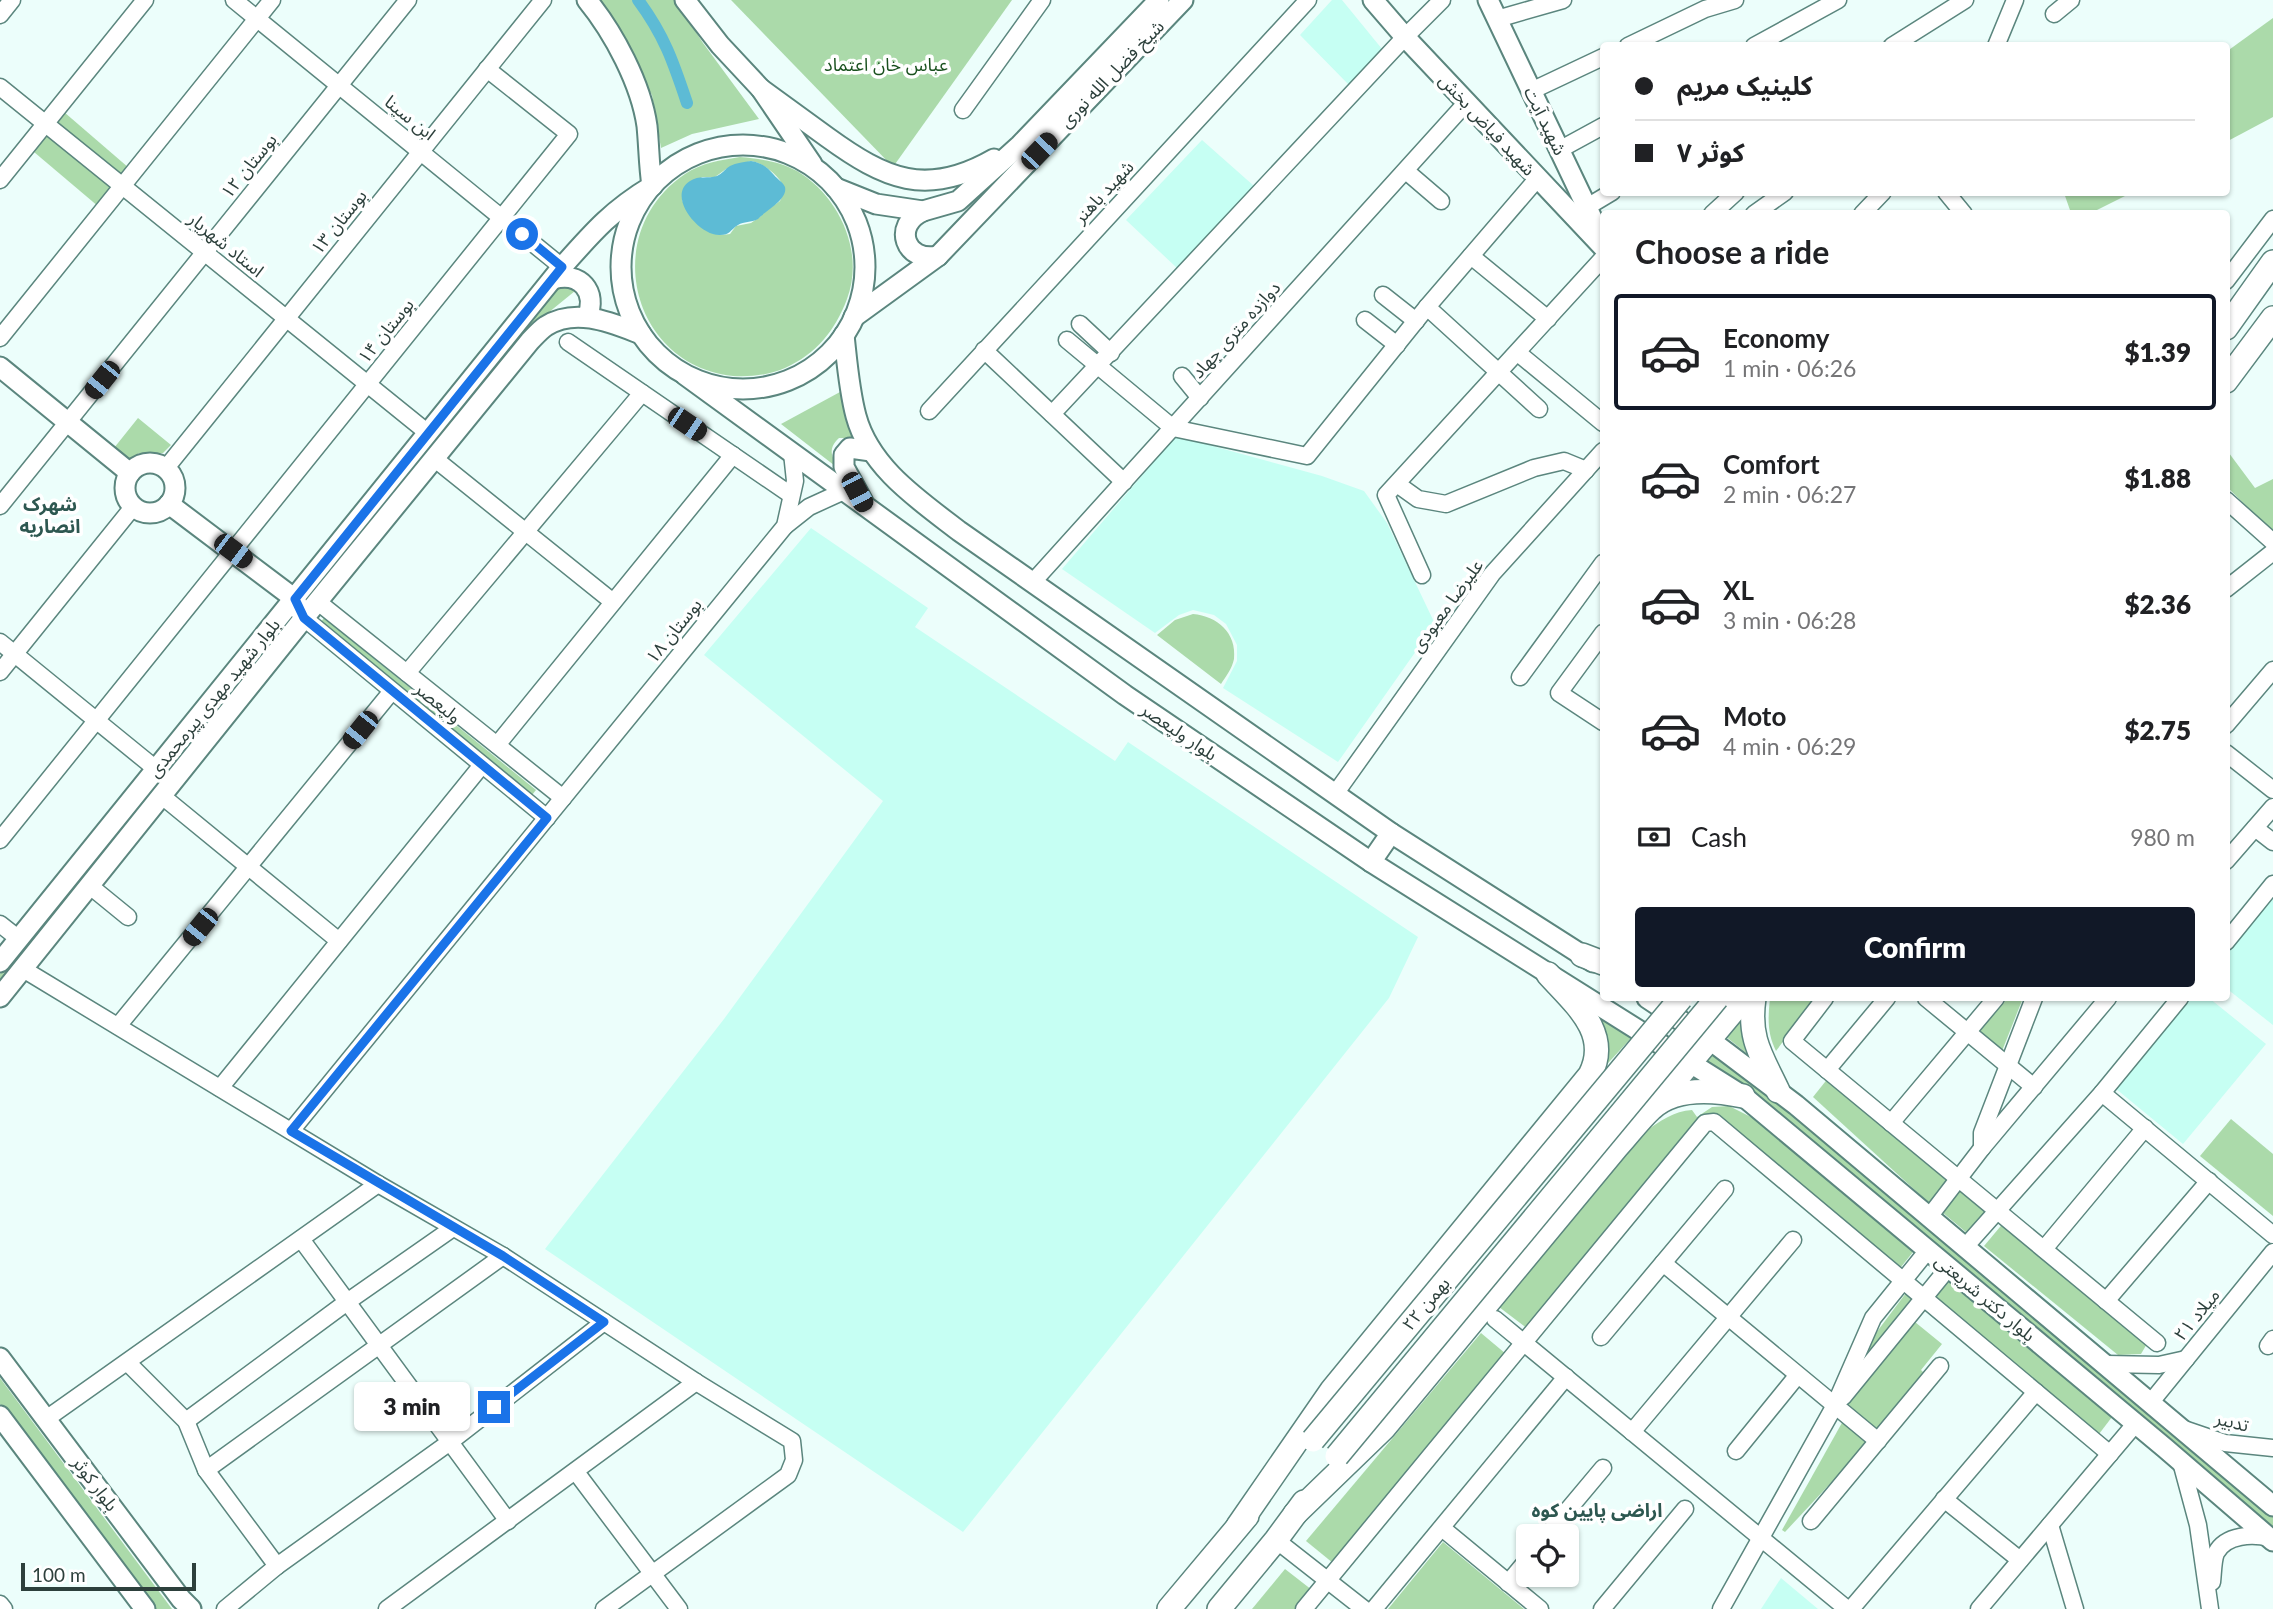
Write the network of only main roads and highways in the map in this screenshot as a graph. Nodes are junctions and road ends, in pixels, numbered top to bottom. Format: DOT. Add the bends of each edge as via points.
graph roads {
  1 [pos="587,0"];
  2 [pos="685,0"];
  3 [pos="1159,0"];
  4 [pos="1183,0"];
  5 [pos="1373,0"];
  6 [pos="1488,0"];
  7 [pos="761,89"];
  8 [pos="1020,145"];
  9 [pos="815,168"];
  10 [pos="652,186"];
  11 [pos="836,188"];
  12 [pos="923,211"];
  13 [pos="1600,235"];
  14 [pos="1600,244"];
  15 [pos="938,256"];
  16 [pos="2273,262"];
  17 [pos="558,273"];
  18 [pos="587,317"];
  19 [pos="854,317"];
  20 [pos="2273,318"];
  21 [pos="2230,322"];
  22 [pos="641,334"];
  23 [pos="844,335"];
  24 [pos="0,367"];
  25 [pos="685,375"];
  26 [pos="2230,376"];
  27 [pos="871,451"];
  28 [pos="130,473"];
  29 [pos="169,504"];
  30 [pos="866,508"];
  31 [pos="295,599"];
  32 [pos="318,602"];
  33 [pos="304,618"];
  34 [pos="1391,833"];
  35 [pos="1371,862"];
  36 [pos="1592,959"];
  37 [pos="0,962"];
  38 [pos="1548,974"];
  39 [pos="0,997"];
  40 [pos="1652,1001"];
  41 [pos="1679,1001"];
  42 [pos="1715,1001"];
  43 [pos="1742,1001"];
  44 [pos="1754,1001"];
  45 [pos="1710,1040"];
  46 [pos="1691,1064"];
  47 [pos="1778,1091"];
  48 [pos="1743,1096"];
  49 [pos="1564,1106"];
  50 [pos="1654,1106"];
  51 [pos="1617,1147"];
  52 [pos="0,1358"];
  53 [pos="0,1416"];
  54 [pos="2273,1506"];
  55 [pos="1295,1514"];
  56 [pos="1238,1527"];
  57 [pos="2272,1540"];
  58 [pos="145,1609"];
  59 [pos="191,1609"];
  60 [pos="1170,1609"];
  61 [pos="1219,1609"];
  1 -- 10 [label="main road" via="635,82 647,125"];
  2 -- 7 [label="main road"];
  3 -- 8 [label="main road, شیخ فضل الله نوری"];
  4 -- 15 [label="main road, شیخ فضل الله نوری"];
  5 -- 14 [label="main road, شهید فیاض بخش"];
  6 -- 13 [label="main road, شهید آیت"];
  7 -- 8 [label="main road" via="848,152 884,173 903,178 917,181 958,176"];
  7 -- 9 [label="main road"];
  8 -- 12 [label="main road, شیخ فضل الله نوری" via="958,201"];
  9 -- 10 [label="main road" via="791,154 737,145 683,160"];
  9 -- 11 [label="main road"];
  10 -- 17 [label="main road, بلوار شهید مهدی پیرمحمدی" via="607,217"];
  10 -- 22 [label="main road" via="635,212 624,242 621,274"];
  11 -- 12 [label="main road, شیخ فضل الله نوری" via="876,204"];
  11 -- 19 [label="main road" via="851,210 865,263"];
  12 -- 15 [label="main road" via="906,226 906,242 915,254"];
  15 -- 19 [label="main road, شیخ فضل الله نوری"];
  16 -- 21 [label="highway"];
  17 -- 18 [label="main road" via="581,281 588,289 591,308"];
  17 -- 31 [label="main road, بلوار شهید مهدی پیرمحمدی"];
  18 -- 22 [label="main road"];
  18 -- 32 [label="main road, بلوار شهید مهدی پیرمحمدی" via="547,325 530,341"];
  19 -- 23 [label="main road"];
  20 -- 26 [label="highway"];
  22 -- 25 [label="main road"];
  23 -- 25 [label="main road" via="825,358 772,386 713,386"];
  23 -- 27 [label="main road" via="856,416"];
  24 -- 28 [label="main road"];
  25 -- 30 [label="main road, بلوار ولیعصر"];
  27 -- 30 [label="main road" via="850,448 844,455 844,467"];
  27 -- 34 [label="main road" via="910,493 959,531"];
  28 -- 29 [label="main road" via="125,491 133,507 152,513"];
  28 -- 29 [label="main road" via="147,463 166,468 175,485"];
  29 -- 31 [label="main road"];
  30 -- 35 [label="main road, بلوار ولیعصر" via="1125,695"];
  31 -- 32 [label="main road"];
  31 -- 33 [label="main road"];
  31 -- 37 [label="main road, بلوار شهید مهدی پیرمحمدی"];
  32 -- 33 [label="main road, بلوار شهید مهدی پیرمحمدی"];
  33 -- 39 [label="main road, بلوار شهید مهدی پیرمحمدی"];
  34 -- 35 [label="main road"];
  34 -- 36 [label="main road"];
  35 -- 38 [label="main road, بلوار ولیعصر"];
  38 -- 46 [label="main road, بلوار ولیعصر"];
  38 -- 49 [label="highway" via="1584,1015 1597,1045 1597,1061 1590,1075"];
  40 -- 45 [label="main road"];
  41 -- 56 [label="highway, ۲۲ بهمن, bridge"];
  42 -- 55 [label="highway, ۲۲ بهمن, bridge" via="1337,1456"];
  43 -- 45 [label="highway"];
  44 -- 47 [label="highway" via="1754,1041"];
  45 -- 46 [label="highway"];
  45 -- 47 [label="main road, بلوار دکتر شریعتی"];
  46 -- 48 [label="main road, بلوار دکتر شریعتی"];
  46 -- 50 [label="highway"];
  47 -- 54 [label="main road, بلوار دکتر شریعتی"];
  48 -- 50 [label="highway" via="1702,1091"];
  48 -- 57 [label="main road, بلوار دکتر شریعتی"];
  49 -- 51 [label="highway" via="1598,1116"];
  49 -- 56 [label="highway" via="1332,1390"];
  50 -- 51 [label="highway"];
  51 -- 55 [label="highway" via="1384,1428"];
  52 -- 59 [label="main road, بلوار کوثر"];
  53 -- 58 [label="main road, بلوار کوثر"];
  55 -- 61 [label="highway, ۲۲ بهمن"];
  56 -- 60 [label="highway, ۲۲ بهمن"];
}
